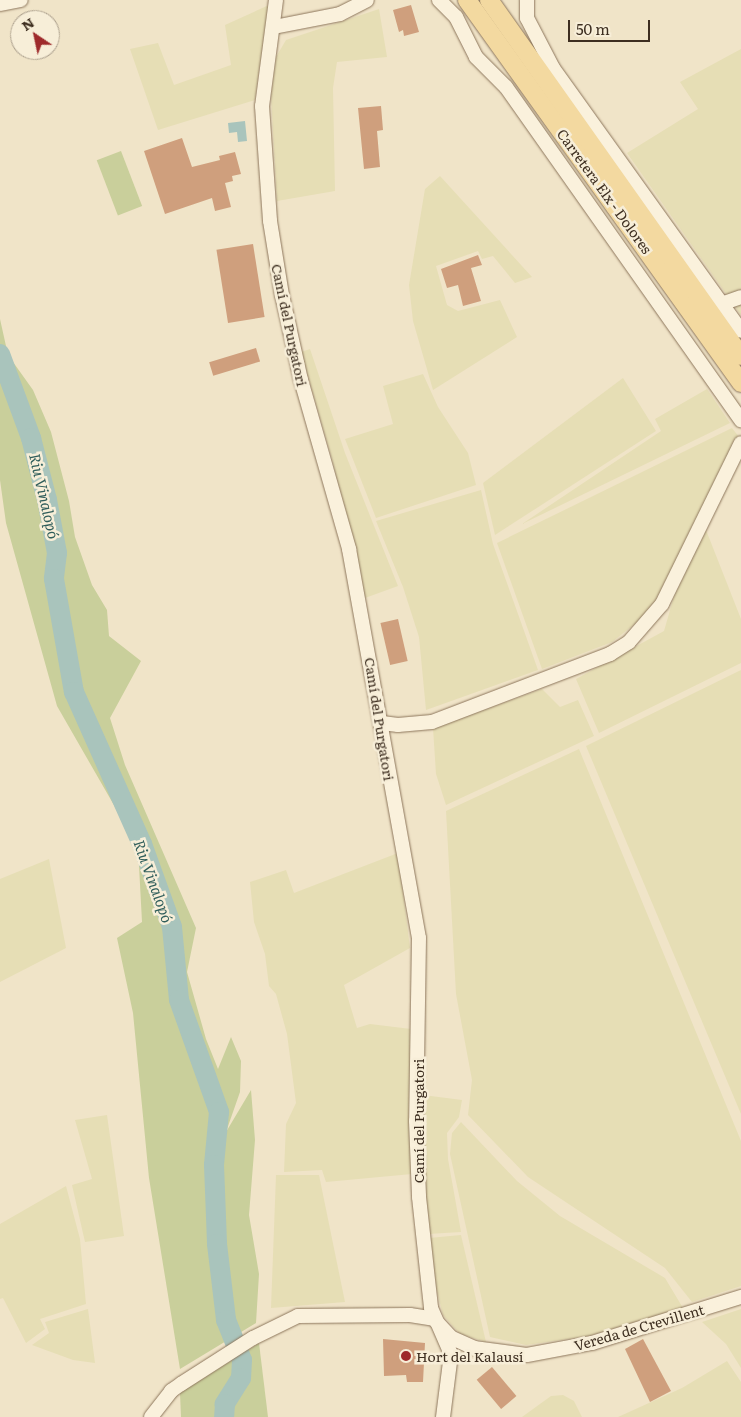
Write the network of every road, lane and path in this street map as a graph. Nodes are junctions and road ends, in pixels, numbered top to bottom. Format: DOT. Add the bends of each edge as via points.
graph roads {
  1 [pos="21,0"];
  2 [pos="276,0"];
  3 [pos="367,0"];
  4 [pos="439,0"];
  5 [pos="467,0"];
  6 [pos="489,0"];
  7 [pos="527,0"];
  8 [pos="0,4"];
  9 [pos="274,27"];
  10 [pos="741,297"];
  11 [pos="722,304"];
  12 [pos="741,331"];
  13 [pos="741,356"];
  14 [pos="741,383"];
  15 [pos="741,420"];
  16 [pos="741,443"];
  17 [pos="382,723"];
  18 [pos="741,1297"];
  19 [pos="434,1319"];
  20 [pos="164,1400"];
  21 [pos="152,1417"];
  22 [pos="167,1417"];
  23 [pos="443,1417"];
  1 -- 8 [label="street"];
  2 -- 9 [label="street, Camí del Purgatori"];
  3 -- 9 [label="street" via="340,14"];
  4 -- 15 [label="street" via="456,17 476,57 506,87"];
  5 -- 14 [label="main road, Carretera Elx - Dolores"];
  6 -- 13 [label="main road, Carretera Elx - Dolores"];
  7 -- 11 [label="street" via="527,18 553,68"];
  9 -- 17 [label="street, Camí del Purgatori" via="262,106 272,231 301,380 349,549"];
  10 -- 11 [label="street"];
  11 -- 12 [label="street"];
  16 -- 17 [label="street" via="662,604 629,642 610,654 432,722 398,726"];
  17 -- 19 [label="street, Camí del Purgatori" via="394,813 419,938 418,1178"];
  18 -- 19 [label="street, Vereda de Crevillent" via="592,1343 527,1355 474,1348 452,1338"];
  19 -- 20 [label="street" via="410,1315 298,1316 253,1338 181,1384"];
  19 -- 23 [label="street, Camí del Purgatori" via="451,1354"];
  20 -- 21 [label="street"];
  20 -- 22 [label="street"];
}
